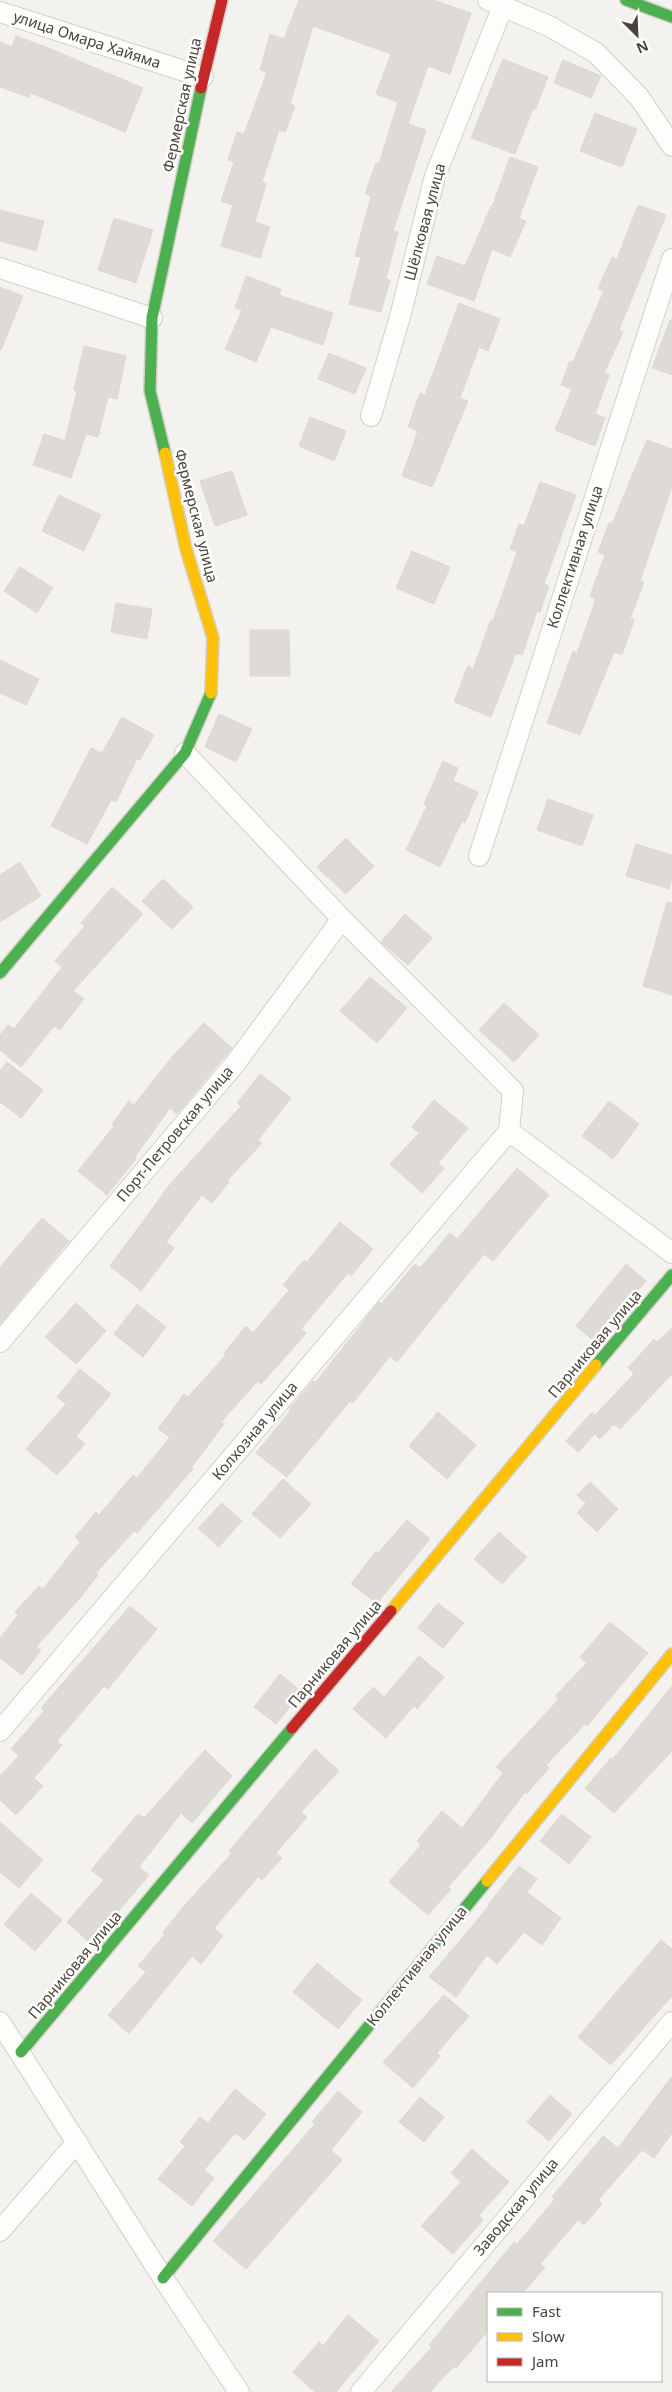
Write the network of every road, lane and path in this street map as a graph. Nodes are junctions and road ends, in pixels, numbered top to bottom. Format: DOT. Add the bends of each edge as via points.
graph roads {
  1 [pos="222,0"];
  2 [pos="626,0"];
  3 [pos="495,3"];
  4 [pos="0,12"];
  5 [pos="672,17"];
  6 [pos="203,77"];
  7 [pos="672,146"];
  8 [pos="672,259"];
  9 [pos="0,268"];
  10 [pos="152,318"];
  11 [pos="371,416"];
  12 [pos="185,754"];
  13 [pos="479,856"];
  14 [pos="342,919"];
  15 [pos="0,973"];
  16 [pos="509,1131"];
  17 [pos="672,1253"];
  18 [pos="672,1276"];
  19 [pos="0,1342"];
  20 [pos="672,1654"];
  21 [pos="0,1731"];
  22 [pos="0,2022"];
  23 [pos="672,2022"];
  24 [pos="21,2052"];
  25 [pos="77,2142"];
  26 [pos="0,2231"];
  27 [pos="163,2278"];
  28 [pos="239,2392"];
  29 [pos="360,2392"];
  1 -- 6 [label="street, Фермерская улица"];
  2 -- 5 [label="street"];
  3 -- 7 [label="street" via="549,26 596,53 640,97"];
  3 -- 11 [label="street, Шёлковая улица" via="434,176 401,313"];
  4 -- 6 [label="street, улица Омара Хайяма"];
  6 -- 10 [label="street, Фермерская улица"];
  8 -- 13 [label="street, Коллективная улица"];
  9 -- 10 [label="street"];
  10 -- 12 [label="street, Фермерская улица" via="150,391 186,549 213,638 212,690"];
  12 -- 14 [label="street"];
  12 -- 15 [label="street, Фермерская улица"];
  14 -- 16 [label="street" via="513,1090"];
  14 -- 19 [label="street, Порт-Петровская улица" via="234,1065"];
  16 -- 17 [label="street"];
  16 -- 21 [label="street, Колхозная улица"];
  18 -- 24 [label="street, Парниковая улица"];
  20 -- 27 [label="street, Коллективная улица"];
  22 -- 24 [label="street"];
  23 -- 29 [label="street, Заводская улица"];
  24 -- 25 [label="street"];
  25 -- 26 [label="street"];
  25 -- 27 [label="street"];
  27 -- 28 [label="street"];
}
